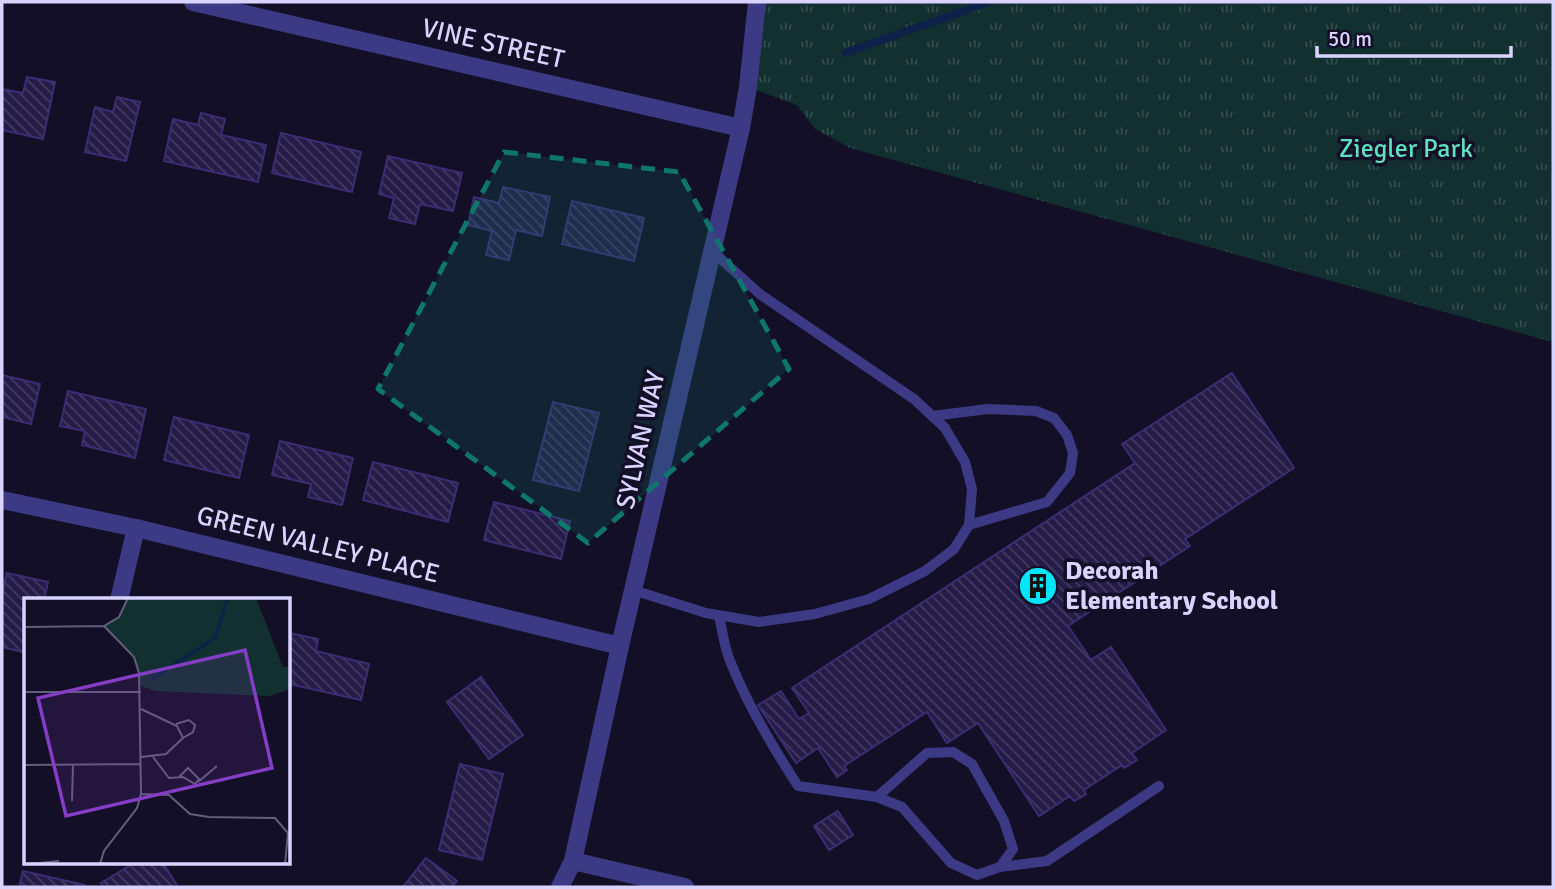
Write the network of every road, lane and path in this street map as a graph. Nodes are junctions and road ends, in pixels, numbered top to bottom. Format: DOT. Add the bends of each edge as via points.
graph roads {
  1 [pos="193,2"];
  2 [pos="757,2"];
  3 [pos="741,128"];
  4 [pos="713,252"];
  5 [pos="932,416"];
  6 [pos="2,500"];
  7 [pos="969,525"];
  8 [pos="136,528"];
  9 [pos="633,590"];
  10 [pos="119,598"];
  11 [pos="719,616"];
  12 [pos="620,646"];
  13 [pos="1159,786"];
  14 [pos="877,796"];
  15 [pos="573,861"];
  16 [pos="1000,867"];
  17 [pos="560,887"];
  18 [pos="685,887"];
  1 -- 3 [label="street, VINE STREET"];
  2 -- 3 [label="street, SYLVAN WAY"];
  3 -- 4 [label="street, SYLVAN WAY"];
  4 -- 5 [label="lane" via="761,295"];
  4 -- 9 [label="street, SYLVAN WAY"];
  5 -- 7 [label="lane" via="945,428 965,462 972,489"];
  5 -- 7 [label="lane" via="1036,411 1054,418 1067,435 1073,453 1070,474 1047,502"];
  6 -- 8 [label="street, GREEN VALLEY PLACE"];
  7 -- 11 [label="lane" via="954,549 925,571 869,599 815,614 758,622"];
  8 -- 10 [label="street"];
  8 -- 12 [label="street, GREEN VALLEY PLACE"];
  9 -- 11 [label="lane"];
  9 -- 12 [label="street, SYLVAN WAY"];
  11 -- 14 [label="lane" via="728,656 743,689 798,786"];
  12 -- 15 [label="street, SYLVAN WAY"];
  13 -- 16 [label="lane" via="1047,862"];
  14 -- 16 [label="lane" via="902,807 951,863 977,875"];
  14 -- 16 [label="lane" via="927,753 953,752 972,764 1004,821 1013,849"];
  15 -- 17 [label="street, SYLVAN WAY"];
  15 -- 18 [label="street"];
}
